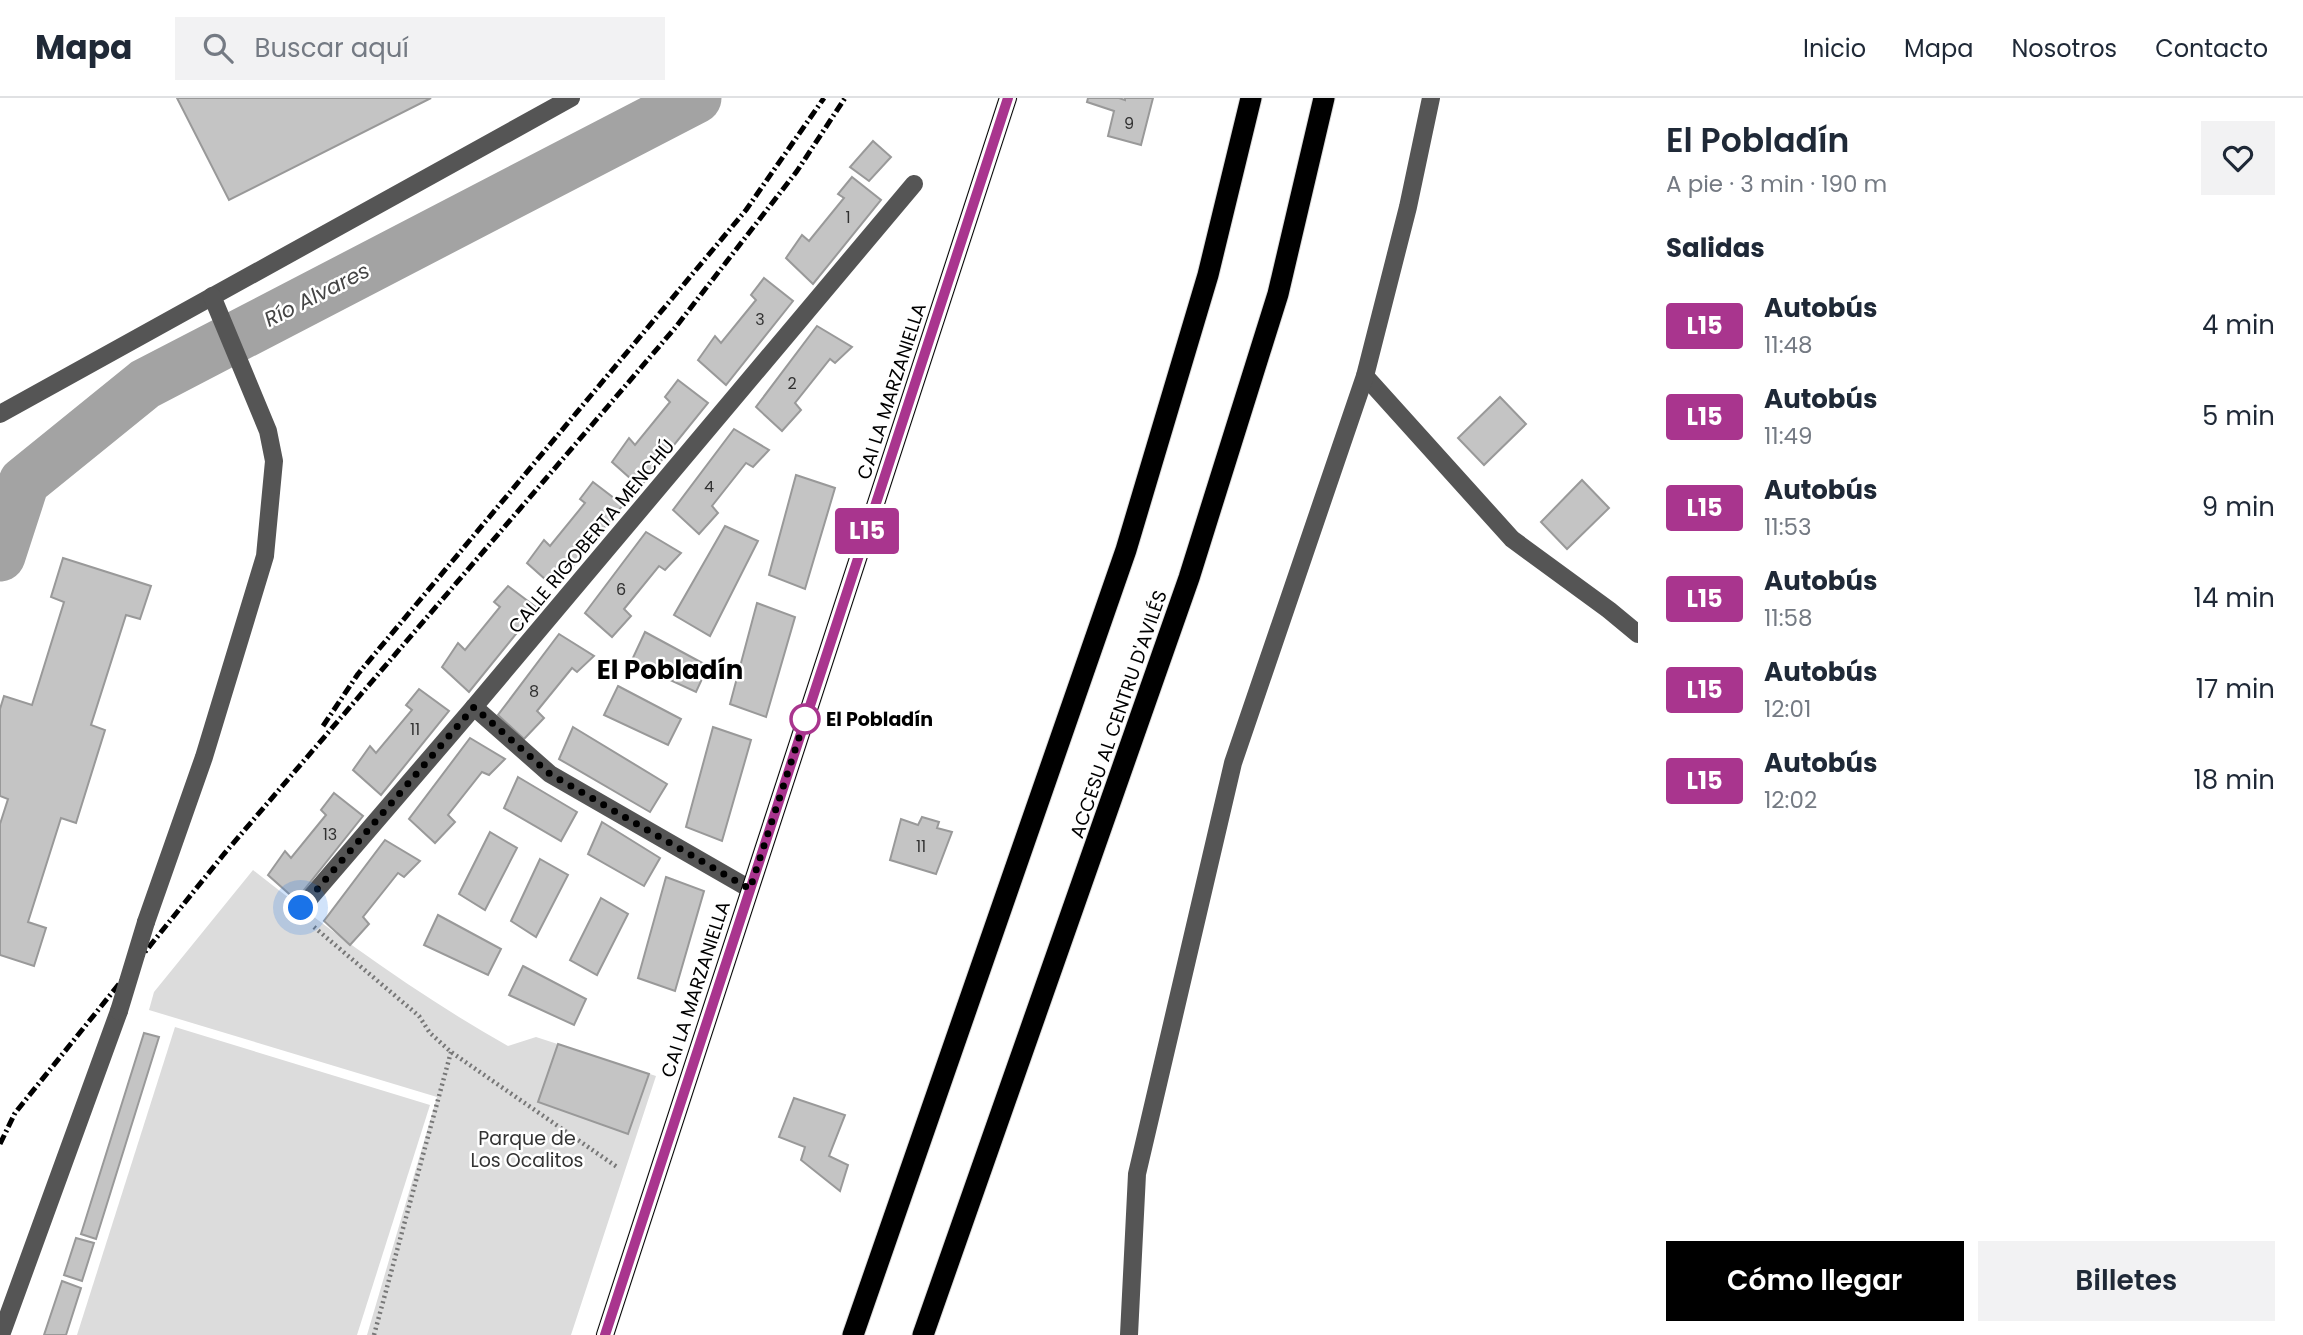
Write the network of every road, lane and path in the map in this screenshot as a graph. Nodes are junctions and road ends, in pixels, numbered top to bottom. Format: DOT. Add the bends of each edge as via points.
graph roads {
  1 [pos="571,98"];
  2 [pos="1008,98"];
  3 [pos="1251,98"];
  4 [pos="1324,98"];
  5 [pos="1431,98"];
  6 [pos="914,184"];
  7 [pos="213,298"];
  8 [pos="1365,376"];
  9 [pos="0,414"];
  10 [pos="1638,634"];
  11 [pos="474,707"];
  12 [pos="750,889"];
  13 [pos="297,913"];
  14 [pos="452,1052"];
  15 [pos="617,1167"];
  16 [pos="1,1335"];
  17 [pos="374,1335"];
  18 [pos="605,1335"];
  19 [pos="853,1335"];
  20 [pos="923,1335"];
  21 [pos="1129,1335"];
  1 -- 7 [label="street"];
  2 -- 12 [label="main road, CAI LA MARZANIELLA"];
  3 -- 19 [label="highway" via="1208,275 1126,550"];
  4 -- 20 [label="highway, ACCESU AL CENTRU D'AVILÉS" via="1278,294 1189,578"];
  5 -- 8 [label="street"];
  6 -- 11 [label="street, CALLE RIGOBERTA MENCHÚ"];
  7 -- 9 [label="street"];
  7 -- 16 [label="street, bridge" via="268,431 274,461 265,556 119,1011"];
  8 -- 10 [label="street" via="1512,539"];
  8 -- 21 [label="street" via="1233,763 1137,1174"];
  11 -- 12 [label="street" via="550,774"];
  11 -- 13 [label="street, CALLE RIGOBERTA MENCHÚ"];
  12 -- 18 [label="main road, CAI LA MARZANIELLA"];
  13 -- 14 [label="path" via="419,1016"];
  14 -- 15 [label="path"];
  14 -- 17 [label="path"];
}
